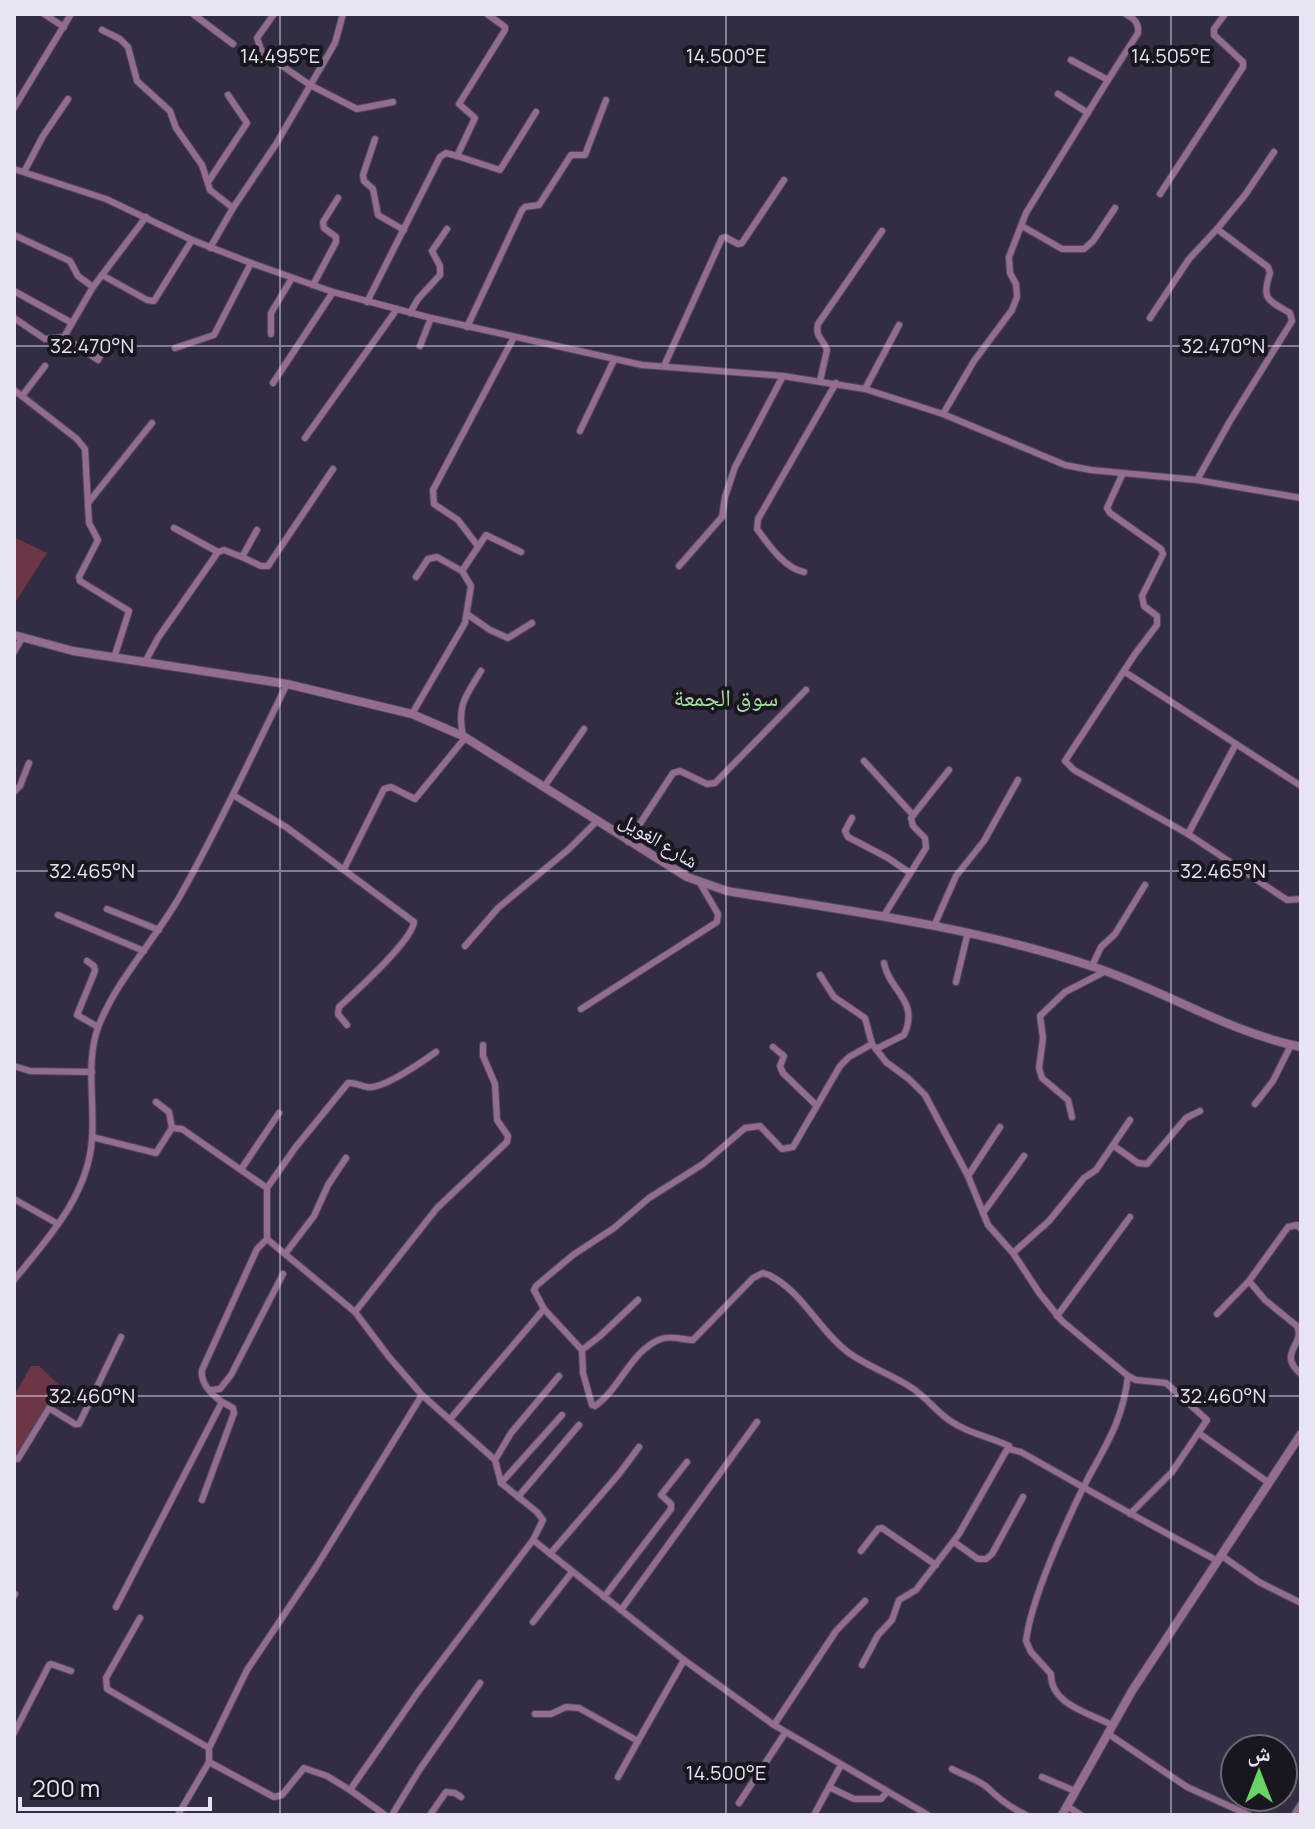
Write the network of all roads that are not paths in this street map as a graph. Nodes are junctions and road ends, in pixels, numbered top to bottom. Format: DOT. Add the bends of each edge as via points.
graph roads {
  1 [pos="44,14"];
  2 [pos="71,14"];
  3 [pos="193,14"];
  4 [pos="274,14"];
  5 [pos="343,14"];
  6 [pos="487,14"];
  7 [pos="1126,14"];
  8 [pos="1225,14"];
  9 [pos="64,27"];
  10 [pos="102,30"];
  11 [pos="233,44"];
  12 [pos="1071,60"];
  13 [pos="1108,80"];
  14 [pos="310,85"];
  15 [pos="1058,94"];
  16 [pos="228,95"];
  17 [pos="68,99"];
  18 [pos="606,100"];
  19 [pos="393,102"];
  20 [pos="14,108"];
  21 [pos="536,112"];
  22 [pos="1088,113"];
  23 [pos="375,139"];
  24 [pos="1274,152"];
  25 [pos="457,156"];
  26 [pos="19,170"];
  27 [pos="14,178"];
  28 [pos="784,180"];
  29 [pos="208,182"];
  30 [pos="1160,194"];
  31 [pos="338,198"];
  32 [pos="233,208"];
  33 [pos="1115,208"];
  34 [pos="146,217"];
  35 [pos="1022,226"];
  36 [pos="447,229"];
  37 [pos="1217,229"];
  38 [pos="404,230"];
  39 [pos="882,231"];
  40 [pos="14,235"];
  41 [pos="192,240"];
  42 [pos="210,248"];
  43 [pos="251,263"];
  44 [pos="102,275"];
  45 [pos="292,278"];
  46 [pos="313,285"];
  47 [pos="93,287"];
  48 [pos="14,291"];
  49 [pos="333,292"];
  50 [pos="367,302"];
  51 [pos="397,309"];
  52 [pos="410,313"];
  53 [pos="14,318"];
  54 [pos="431,318"];
  55 [pos="1150,318"];
  56 [pos="72,323"];
  57 [pos="899,325"];
  58 [pos="467,327"];
  59 [pos="271,334"];
  60 [pos="64,337"];
  61 [pos="514,337"];
  62 [pos="107,343"];
  63 [pos="420,346"];
  64 [pos="175,348"];
  65 [pos="614,360"];
  66 [pos="45,366"];
  67 [pos="664,366"];
  68 [pos="783,376"];
  69 [pos="820,381"];
  70 [pos="273,383"];
  71 [pos="836,383"];
  72 [pos="865,389"];
  73 [pos="14,390"];
  74 [pos="22,396"];
  75 [pos="943,414"];
  76 [pos="152,423"];
  77 [pos="580,431"];
  78 [pos="305,438"];
  79 [pos="333,469"];
  80 [pos="1123,473"];
  81 [pos="1197,480"];
  82 [pos="1301,498"];
  83 [pos="88,503"];
  84 [pos="174,528"];
  85 [pos="257,530"];
  86 [pos="477,545"];
  87 [pos="218,552"];
  88 [pos="521,552"];
  89 [pos="242,557"];
  90 [pos="679,566"];
  91 [pos="462,571"];
  92 [pos="804,572"];
  93 [pos="416,577"];
  94 [pos="467,614"];
  95 [pos="532,623"];
  96 [pos="18,637"];
  97 [pos="14,652"];
  98 [pos="114,658"];
  99 [pos="145,662"];
  100 [pos="481,671"];
  101 [pos="1125,672"];
  102 [pos="287,684"];
  103 [pos="806,690"];
  104 [pos="412,714"];
  105 [pos="584,729"];
  106 [pos="464,737"];
  107 [pos="1236,744"];
  108 [pos="864,761"];
  109 [pos="29,763"];
  110 [pos="949,770"];
  111 [pos="1018,780"];
  112 [pos="1301,786"];
  113 [pos="544,787"];
  114 [pos="14,792"];
  115 [pos="233,795"];
  116 [pos="913,815"];
  117 [pos="852,818"];
  118 [pos="596,822"];
  119 [pos="1188,834"];
  120 [pos="628,842"];
  121 [pos="344,869"];
  122 [pos="910,873"];
  123 [pos="700,883"];
  124 [pos="1145,885"];
  125 [pos="1301,899"];
  126 [pos="107,909"];
  127 [pos="58,915"];
  128 [pos="883,917"];
  129 [pos="934,926"];
  130 [pos="159,930"];
  131 [pos="968,932"];
  132 [pos="465,946"];
  133 [pos="144,951"];
  134 [pos="87,961"];
  135 [pos="884,963"];
  136 [pos="1092,966"];
  137 [pos="1106,971"];
  138 [pos="820,975"];
  139 [pos="956,982"];
  140 [pos="581,1009"];
  141 [pos="347,1025"];
  142 [pos="98,1027"];
  143 [pos="483,1045"];
  144 [pos="1291,1045"];
  145 [pos="874,1046"];
  146 [pos="773,1047"];
  147 [pos="1301,1047"];
  148 [pos="436,1052"];
  149 [pos="14,1066"];
  150 [pos="92,1072"];
  151 [pos="156,1102"];
  152 [pos="1255,1104"];
  153 [pos="816,1105"];
  154 [pos="1200,1111"];
  155 [pos="279,1113"];
  156 [pos="1072,1117"];
  157 [pos="1130,1120"];
  158 [pos="1000,1127"];
  159 [pos="172,1128"];
  160 [pos="92,1137"];
  161 [pos="1114,1146"];
  162 [pos="1024,1156"];
  163 [pos="346,1158"];
  164 [pos="242,1168"];
  165 [pos="968,1176"];
  166 [pos="267,1188"];
  167 [pos="14,1199"];
  168 [pos="983,1213"];
  169 [pos="1130,1217"];
  170 [pos="58,1224"];
  171 [pos="1301,1229"];
  172 [pos="267,1239"];
  173 [pos="1013,1253"];
  174 [pos="285,1254"];
  175 [pos="283,1274"];
  176 [pos="14,1280"];
  177 [pos="1249,1281"];
  178 [pos="638,1300"];
  179 [pos="544,1309"];
  180 [pos="355,1312"];
  181 [pos="1217,1314"];
  182 [pos="1057,1316"];
  183 [pos="121,1337"];
  184 [pos="582,1350"];
  185 [pos="1301,1374"];
  186 [pos="559,1376"];
  187 [pos="1128,1376"];
  188 [pos="210,1390"];
  189 [pos="422,1395"];
  190 [pos="222,1402"];
  191 [pos="562,1415"];
  192 [pos="451,1418"];
  193 [pos="757,1422"];
  194 [pos="579,1425"];
  195 [pos="1200,1434"];
  196 [pos="1301,1434"];
  197 [pos="1009,1446"];
  198 [pos="639,1447"];
  199 [pos="14,1458"];
  200 [pos="495,1460"];
  201 [pos="687,1462"];
  202 [pos="501,1483"];
  203 [pos="1269,1483"];
  204 [pos="1083,1488"];
  205 [pos="518,1497"];
  206 [pos="1023,1497"];
  207 [pos="202,1500"];
  208 [pos="1130,1514"];
  209 [pos="533,1540"];
  210 [pos="954,1542"];
  211 [pos="861,1551"];
  212 [pos="550,1554"];
  213 [pos="1220,1559"];
  214 [pos="936,1565"];
  215 [pos="572,1572"];
  216 [pos="604,1597"];
  217 [pos="865,1601"];
  218 [pos="1301,1603"];
  219 [pos="116,1607"];
  220 [pos="621,1610"];
  221 [pos="140,1618"];
  222 [pos="533,1622"];
  223 [pos="684,1660"];
  224 [pos="862,1665"];
  225 [pos="71,1671"];
  226 [pos="480,1683"];
  227 [pos="535,1714"];
  228 [pos="774,1725"];
  229 [pos="1110,1729"];
  230 [pos="14,1733"];
  231 [pos="785,1733"];
  232 [pos="638,1741"];
  233 [pos="209,1748"];
  234 [pos="209,1762"];
  235 [pos="841,1765"];
  236 [pos="952,1769"];
  237 [pos="618,1777"];
  238 [pos="1042,1777"];
  239 [pos="829,1787"];
  240 [pos="350,1790"];
  241 [pos="1075,1791"];
  242 [pos="887,1792"];
  243 [pos="461,1797"];
  244 [pos="739,1803"];
  245 [pos="1301,1804"];
  246 [pos="1064,1811"];
  247 [pos="178,1815"];
  248 [pos="385,1815"];
  249 [pos="392,1815"];
  250 [pos="430,1815"];
  251 [pos="814,1815"];
  252 [pos="928,1815"];
  253 [pos="1026,1815"];
  254 [pos="1081,1815"];
  255 [pos="1249,1815"];
  256 [pos="1294,1815"];
  1 -- 9 [label="street"];
  2 -- 9 [label="street"];
  3 -- 11 [label="street"];
  4 -- 14 [label="street" via="257,38 262,52"];
  5 -- 14 [label="street" via="335,43"];
  6 -- 25 [label="street" via="505,30 459,104 475,118"];
  7 -- 13 [label="street" via="1135,19 1138,33"];
  8 -- 30 [label="street" via="1214,35 1243,67"];
  9 -- 20 [label="street"];
  10 -- 29 [label="street" via="128,47 137,81 170,111"];
  12 -- 13 [label="street"];
  13 -- 22 [label="street"];
  14 -- 19 [label="street" via="357,109"];
  14 -- 32 [label="street"];
  15 -- 22 [label="street"];
  16 -- 29 [label="street" via="247,123"];
  17 -- 26 [label="street"];
  18 -- 58 [label="street" via="585,155 571,155 539,205 522,210"];
  21 -- 25 [label="street" via="500,170"];
  22 -- 35 [label="street"];
  23 -- 38 [label="street" via="364,181 373,189 378,215"];
  24 -- 37 [label="street"];
  25 -- 38 [label="street" via="440,157"];
  26 -- 27 [label="street"];
  26 -- 34 [label="street"];
  28 -- 67 [label="street" via="742,243 722,238"];
  29 -- 32 [label="street" via="210,190"];
  31 -- 46 [label="street" via="323,222 336,242"];
  32 -- 42 [label="street"];
  33 -- 35 [label="street" via="1084,249 1062,249"];
  34 -- 41 [label="street"];
  34 -- 44 [label="street"];
  35 -- 75 [label="street" via="1009,257 1017,297 1012,310"];
  36 -- 52 [label="street" via="432,251 440,275"];
  37 -- 55 [label="street" via="1189,259"];
  37 -- 81 [label="street" via="1268,267 1266,296 1290,313 1292,321"];
  38 -- 50 [label="street"];
  39 -- 69 [label="street" via="818,324 818,339 827,350"];
  40 -- 47 [label="street" via="70,261"];
  41 -- 42 [label="street"];
  41 -- 44 [label="street" via="153,301"];
  42 -- 43 [label="street"];
  43 -- 45 [label="street"];
  43 -- 64 [label="street" via="214,335"];
  44 -- 47 [label="street"];
  45 -- 46 [label="street"];
  45 -- 59 [label="street" via="271,313"];
  46 -- 49 [label="street"];
  47 -- 56 [label="street"];
  48 -- 56 [label="street"];
  49 -- 50 [label="street"];
  49 -- 70 [label="street"];
  50 -- 51 [label="street"];
  51 -- 52 [label="street"];
  51 -- 78 [label="street"];
  52 -- 54 [label="street"];
  53 -- 60 [label="street" via="45,339"];
  54 -- 58 [label="street"];
  54 -- 63 [label="street"];
  56 -- 60 [label="street"];
  57 -- 72 [label="street"];
  58 -- 61 [label="street"];
  60 -- 62 [label="street" via="98,360"];
  61 -- 65 [label="street"];
  61 -- 86 [label="street" via="433,490 434,504 458,520"];
  65 -- 67 [label="street"];
  65 -- 77 [label="street"];
  66 -- 74 [label="street"];
  67 -- 68 [label="street"];
  68 -- 69 [label="street"];
  68 -- 90 [label="street" via="735,467 722,517"];
  69 -- 71 [label="street"];
  71 -- 72 [label="street"];
  71 -- 92 [label="street" via="758,519 763,537"];
  72 -- 75 [label="street"];
  73 -- 74 [label="street"];
  74 -- 83 [label="street" via="83,444"];
  75 -- 80 [label="street" via="1065,465"];
  76 -- 83 [label="street"];
  79 -- 89 [label="street" via="268,566"];
  80 -- 81 [label="street"];
  80 -- 101 [label="street" via="1107,508 1163,554 1141,601 1157,616 1157,625"];
  81 -- 82 [label="street"];
  83 -- 98 [label="street" via="97,544 80,581 129,611"];
  84 -- 87 [label="street"];
  85 -- 89 [label="street"];
  86 -- 88 [label="street" via="490,536"];
  86 -- 91 [label="street"];
  87 -- 89 [label="street"];
  87 -- 99 [label="street"];
  91 -- 93 [label="street" via="432,557"];
  91 -- 94 [label="street" via="471,586"];
  94 -- 95 [label="street" via="508,638"];
  94 -- 104 [label="street"];
  96 -- 97 [label="street"];
  96 -- 98 [label="street, شارع الغويل"];
  98 -- 99 [label="street, شارع الغويل"];
  99 -- 102 [label="street, شارع الغويل"];
  100 -- 106 [label="street" via="461,705"];
  101 -- 107 [label="street"];
  101 -- 119 [label="street" via="1065,761"];
  102 -- 104 [label="street, شارع الغويل"];
  102 -- 115 [label="street"];
  103 -- 120 [label="street" via="715,783 673,773"];
  104 -- 106 [label="street, شارع الغويل"];
  105 -- 113 [label="street"];
  106 -- 113 [label="street, شارع الغويل"];
  106 -- 121 [label="street" via="415,799 391,787 384,789"];
  107 -- 112 [label="street"];
  107 -- 119 [label="street"];
  108 -- 116 [label="street"];
  109 -- 114 [label="street"];
  110 -- 116 [label="street"];
  111 -- 129 [label="street" via="984,841 956,876"];
  113 -- 118 [label="street, شارع الغويل"];
  115 -- 121 [label="street"];
  115 -- 130 [label="street"];
  116 -- 122 [label="street" via="911,823 927,844"];
  117 -- 122 [label="street" via="845,831 848,837"];
  118 -- 120 [label="street, شارع الغويل"];
  118 -- 132 [label="street" via="498,908"];
  119 -- 125 [label="street" via="1287,900"];
  120 -- 123 [label="street, شارع الغويل"];
  121 -- 141 [label="street" via="414,925 373,976 339,1007"];
  122 -- 128 [label="street"];
  123 -- 128 [label="street, شارع الغويل"];
  123 -- 140 [label="street" via="718,914 717,922"];
  124 -- 136 [label="street"];
  126 -- 130 [label="street"];
  127 -- 133 [label="street"];
  128 -- 129 [label="street, شارع الغويل"];
  129 -- 131 [label="street, شارع الغويل"];
  130 -- 133 [label="street"];
  131 -- 136 [label="street, شارع الغويل"];
  131 -- 139 [label="street"];
  133 -- 142 [label="street"];
  134 -- 142 [label="street" via="95,968 77,1015"];
  135 -- 145 [label="street" via="903,995 908,1022 904,1035"];
  136 -- 137 [label="street, شارع الغويل"];
  137 -- 144 [label="street, شارع الغويل"];
  137 -- 156 [label="street" via="1065,992 1040,1016 1042,1078 1068,1100"];
  138 -- 145 [label="street" via="834,997 865,1018"];
  142 -- 150 [label="street"];
  143 -- 180 [label="street" via="495,1084 497,1120 507,1142 437,1208"];
  144 -- 147 [label="street, شارع الغويل"];
  144 -- 152 [label="street"];
  145 -- 153 [label="street" via="840,1066"];
  145 -- 165 [label="street" via="925,1095"];
  146 -- 153 [label="street" via="784,1056 780,1070"];
  148 -- 166 [label="street" via="376,1086 348,1083"];
  149 -- 150 [label="street"];
  150 -- 160 [label="street"];
  151 -- 159 [label="street" via="169,1112"];
  153 -- 179 [label="street" via="793,1147 782,1149 764,1129 752,1125 649,1198 536,1286 534,1294"];
  154 -- 161 [label="street" via="1186,1118 1147,1164"];
  155 -- 164 [label="street"];
  157 -- 161 [label="street"];
  158 -- 165 [label="street"];
  159 -- 160 [label="street" via="156,1153"];
  159 -- 164 [label="street" via="189,1132"];
  160 -- 170 [label="street" via="86,1175"];
  161 -- 173 [label="street" via="1049,1221"];
  162 -- 168 [label="street"];
  163 -- 174 [label="street" via="314,1216"];
  164 -- 166 [label="street"];
  165 -- 168 [label="street"];
  166 -- 172 [label="street"];
  167 -- 170 [label="street"];
  168 -- 173 [label="street"];
  169 -- 182 [label="street"];
  170 -- 176 [label="street"];
  171 -- 177 [label="street" via="1288,1227"];
  172 -- 174 [label="street"];
  172 -- 188 [label="street" via="257,1249 202,1370"];
  173 -- 182 [label="street"];
  174 -- 180 [label="street"];
  175 -- 188 [label="street" via="231,1375 220,1389"];
  177 -- 181 [label="street"];
  177 -- 185 [label="street" via="1297,1326 1299,1337 1290,1355"];
  178 -- 184 [label="street"];
  179 -- 184 [label="street"];
  179 -- 192 [label="street"];
  180 -- 189 [label="street"];
  182 -- 187 [label="street"];
  183 -- 199 [label="street" via="79,1424 49,1408 24,1453"];
  184 -- 197 [label="street" via="585,1385 595,1406 654,1343 666,1337 698,1337 723,1306 763,1273 810,1310 850,1354 912,1387 952,1423"];
  186 -- 200 [label="street"];
  187 -- 195 [label="street" via="1166,1383 1207,1420"];
  187 -- 204 [label="street" via="1115,1428"];
  188 -- 190 [label="street"];
  189 -- 192 [label="street"];
  189 -- 233 [label="street" via="247,1670"];
  190 -- 207 [label="street" via="234,1413"];
  190 -- 219 [label="street"];
  191 -- 202 [label="street"];
  192 -- 200 [label="street"];
  193 -- 220 [label="street"];
  194 -- 205 [label="street"];
  195 -- 203 [label="street"];
  195 -- 208 [label="street"];
  196 -- 203 [label="street"];
  197 -- 204 [label="street"];
  197 -- 210 [label="street"];
  198 -- 212 [label="street"];
  200 -- 202 [label="street"];
  201 -- 216 [label="street" via="661,1495 671,1509"];
  202 -- 205 [label="street"];
  203 -- 213 [label="street"];
  204 -- 208 [label="street"];
  204 -- 229 [label="street" via="1032,1613 1026,1641 1051,1674 1057,1695"];
  205 -- 209 [label="street" via="543,1520"];
  206 -- 210 [label="street" via="986,1559"];
  208 -- 213 [label="street"];
  209 -- 212 [label="street"];
  209 -- 240 [label="street"];
  210 -- 214 [label="street"];
  211 -- 214 [label="street" via="882,1528"];
  212 -- 215 [label="street"];
  213 -- 218 [label="street"];
  213 -- 229 [label="street"];
  214 -- 224 [label="street" via="916,1590 899,1600"];
  215 -- 216 [label="street"];
  215 -- 222 [label="street"];
  216 -- 220 [label="street"];
  217 -- 228 [label="street" via="836,1631"];
  220 -- 223 [label="street"];
  221 -- 233 [label="street" via="106,1678 107,1689"];
  223 -- 228 [label="street"];
  223 -- 232 [label="street"];
  225 -- 230 [label="street" via="49,1665"];
  226 -- 249 [label="street"];
  227 -- 232 [label="street" via="579,1708"];
  228 -- 231 [label="street"];
  229 -- 241 [label="street"];
  229 -- 255 [label="street" via="1187,1787"];
  231 -- 235 [label="street"];
  231 -- 244 [label="street"];
  232 -- 237 [label="street"];
  233 -- 234 [label="street"];
  234 -- 240 [label="street" via="274,1797 282,1795 304,1768"];
  234 -- 247 [label="street"];
  235 -- 239 [label="street"];
  235 -- 242 [label="street"];
  236 -- 253 [label="street"];
  238 -- 241 [label="street"];
  239 -- 242 [label="street" via="854,1799 881,1799"];
  239 -- 251 [label="street"];
  240 -- 248 [label="street"];
  241 -- 246 [label="street"];
  242 -- 252 [label="street"];
  243 -- 250 [label="street" via="446,1792"];
  245 -- 256 [label="street"];
  246 -- 254 [label="street"];
}
